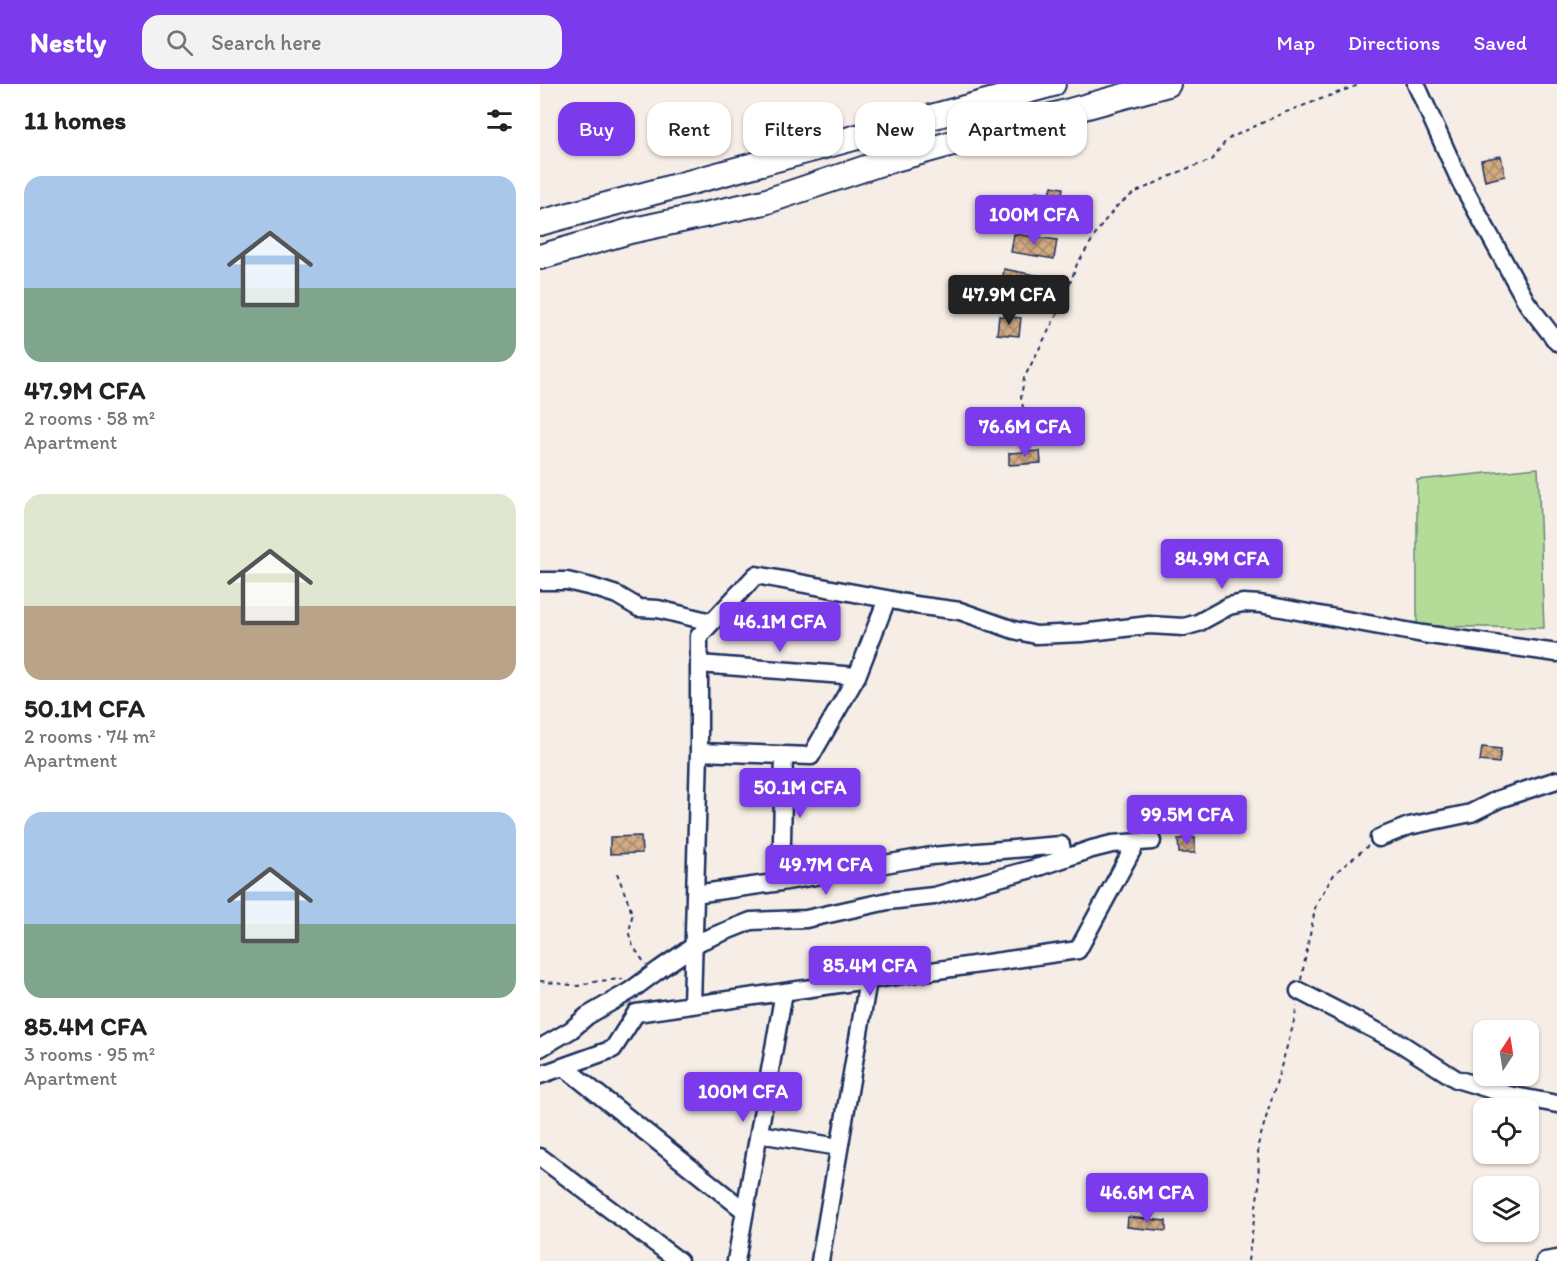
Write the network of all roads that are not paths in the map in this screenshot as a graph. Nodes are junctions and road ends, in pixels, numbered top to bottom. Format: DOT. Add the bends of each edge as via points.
graph roads {
  1 [pos="1053,84"];
  2 [pos="1168,84"];
  3 [pos="1416,84"];
  4 [pos="540,223"];
  5 [pos="540,257"];
  6 [pos="1557,342"];
  7 [pos="540,581"];
  8 [pos="887,599"];
  9 [pos="711,622"];
  10 [pos="1557,653"];
  11 [pos="699,664"];
  12 [pos="857,676"];
  13 [pos="699,752"];
  14 [pos="784,755"];
  15 [pos="1557,780"];
  16 [pos="1379,838"];
  17 [pos="1063,859"];
  18 [pos="781,882"];
  19 [pos="695,894"];
  20 [pos="694,946"];
  21 [pos="868,980"];
  22 [pos="1299,991"];
  23 [pos="784,992"];
  24 [pos="692,1005"];
  25 [pos="540,1048"];
  26 [pos="564,1067"];
  27 [pos="540,1075"];
  28 [pos="1557,1104"];
  29 [pos="759,1134"];
  30 [pos="839,1148"];
  31 [pos="540,1156"];
  32 [pos="745,1211"];
  33 [pos="1557,1259"];
  34 [pos="679,1261"];
  35 [pos="736,1261"];
  36 [pos="820,1261"];
  37 [pos="1545,1261"];
  1 -- 4 [label="highway"];
  2 -- 5 [label="highway" via="884,162 765,202 630,231"];
  3 -- 6 [label="street" via="1460,181 1527,303"];
  7 -- 9 [label="street" via="584,585 617,595 639,608"];
  8 -- 9 [label="street" via="756,576"];
  8 -- 10 [label="street" via="960,611 1036,635 1149,625 1184,627 1229,606 1260,604 1423,634"];
  8 -- 12 [label="street"];
  9 -- 11 [label="street" via="699,636"];
  11 -- 12 [label="street"];
  11 -- 13 [label="street"];
  12 -- 14 [label="street" via="812,756"];
  13 -- 14 [label="street"];
  13 -- 19 [label="street"];
  14 -- 18 [label="street"];
  15 -- 16 [label="street" via="1519,791 1471,813 1409,826"];
  17 -- 18 [label="street" via="1061,845 1034,847 931,856"];
  17 -- 20 [label="street" via="934,896 888,901 806,919 751,921"];
  17 -- 21 [label="street" via="1112,844 1144,842 1078,950"];
  18 -- 19 [label="street"];
  19 -- 20 [label="street"];
  20 -- 24 [label="street"];
  20 -- 25 [label="street"];
  21 -- 23 [label="street"];
  21 -- 30 [label="street"];
  22 -- 28 [label="street" via="1400,1044 1456,1079"];
  23 -- 24 [label="street"];
  23 -- 29 [label="street"];
  24 -- 26 [label="street" via="636,1013 613,1049"];
  26 -- 27 [label="street"];
  26 -- 32 [label="street"];
  29 -- 30 [label="street"];
  29 -- 32 [label="street"];
  30 -- 36 [label="street"];
  31 -- 34 [label="street"];
  32 -- 35 [label="street"];
  33 -- 37 [label="street"];
}
